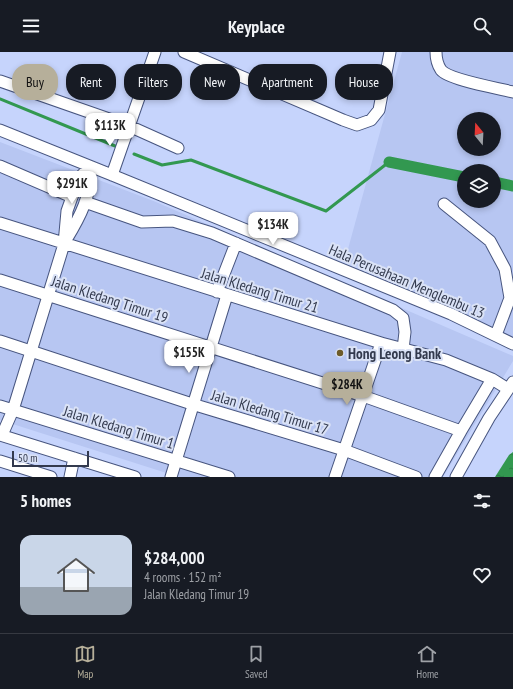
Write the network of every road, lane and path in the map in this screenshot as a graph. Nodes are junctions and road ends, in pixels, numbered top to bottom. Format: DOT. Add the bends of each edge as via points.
graph roads {
  1 [pos="154,52"];
  2 [pos="436,52"];
  3 [pos="188,53"];
  4 [pos="387,53"];
  5 [pos="0,81"];
  6 [pos="513,92"];
  7 [pos="129,126"];
  8 [pos="0,130"];
  9 [pos="178,148"];
  10 [pos="0,166"];
  11 [pos="90,167"];
  12 [pos="112,174"];
  13 [pos="72,197"];
  14 [pos="85,202"];
  15 [pos="444,204"];
  16 [pos="0,223"];
  17 [pos="236,243"];
  18 [pos="64,244"];
  19 [pos="0,280"];
  20 [pos="222,293"];
  21 [pos="48,295"];
  22 [pos="496,335"];
  23 [pos="0,341"];
  24 [pos="381,343"];
  25 [pos="513,344"];
  26 [pos="210,347"];
  27 [pos="403,349"];
  28 [pos="30,350"];
  29 [pos="492,379"];
  30 [pos="510,386"];
  31 [pos="363,396"];
  32 [pos="192,404"];
  33 [pos="0,406"];
  34 [pos="13,410"];
  35 [pos="461,431"];
  36 [pos="1,435"];
  37 [pos="344,450"];
  38 [pos="74,458"];
  39 [pos="176,460"];
  40 [pos="0,461"];
  41 [pos="51,477"];
  42 [pos="70,477"];
  43 [pos="135,477"];
  44 [pos="171,477"];
  45 [pos="229,477"];
  46 [pos="335,477"];
  47 [pos="416,477"];
  48 [pos="435,477"];
  49 [pos="456,477"];
  1 -- 7 [label="street"];
  2 -- 6 [label="street" via="437,63 442,71 451,77"];
  3 -- 4 [label="street" via="357,124 371,120 379,110"];
  5 -- 7 [label="street"];
  7 -- 9 [label="street"];
  7 -- 12 [label="street"];
  8 -- 11 [label="street, Hala Perusahaan Menglembu 13"];
  10 -- 13 [label="street"];
  11 -- 12 [label="street, Hala Perusahaan Menglembu 13"];
  11 -- 13 [label="street" via="81,176"];
  11 -- 14 [label="street" via="91,181"];
  12 -- 22 [label="street, Hala Perusahaan Menglembu 13"];
  13 -- 18 [label="street"];
  14 -- 17 [label="street" via="142,222 173,221"];
  14 -- 18 [label="street" via="80,217"];
  15 -- 22 [label="street" via="490,241 505,269 510,298"];
  16 -- 18 [label="street, Jalan Kledang Timur 21"];
  17 -- 20 [label="street"];
  17 -- 27 [label="street" via="393,310 403,318"];
  18 -- 20 [label="street, Jalan Kledang Timur 21"];
  18 -- 21 [label="street"];
  19 -- 21 [label="street, Jalan Kledang Timur 19"];
  20 -- 24 [label="street, Jalan Kledang Timur 21"];
  20 -- 26 [label="street"];
  21 -- 26 [label="street, Jalan Kledang Timur 19"];
  21 -- 28 [label="street"];
  22 -- 25 [label="street, Hala Perusahaan Menglembu 13"];
  23 -- 28 [label="street, Jalan Kledang Timur 17"];
  24 -- 27 [label="street, Jalan Kledang Timur 21"];
  24 -- 31 [label="street"];
  26 -- 31 [label="street, Jalan Kledang Timur 19"];
  26 -- 32 [label="street"];
  27 -- 29 [label="street, Jalan Kledang Timur 21" via="446,360"];
  28 -- 32 [label="street, Jalan Kledang Timur 17"];
  28 -- 34 [label="street"];
  29 -- 30 [label="street, Jalan Kledang Timur 21"];
  29 -- 35 [label="street"];
  30 -- 49 [label="street"];
  31 -- 35 [label="street, Jalan Kledang Timur 19"];
  31 -- 37 [label="street"];
  32 -- 37 [label="street, Jalan Kledang Timur 17"];
  32 -- 39 [label="street"];
  33 -- 34 [label="street, Jalan Kledang Timur 1"];
  34 -- 36 [label="street"];
  34 -- 39 [label="street, Jalan Kledang Timur 1"];
  35 -- 48 [label="street"];
  36 -- 38 [label="street"];
  37 -- 46 [label="street"];
  37 -- 47 [label="street, Jalan Kledang Timur 17"];
  38 -- 42 [label="street"];
  38 -- 43 [label="street"];
  39 -- 44 [label="street"];
  39 -- 45 [label="street, Jalan Kledang Timur 1"];
  40 -- 41 [label="street"];
}
